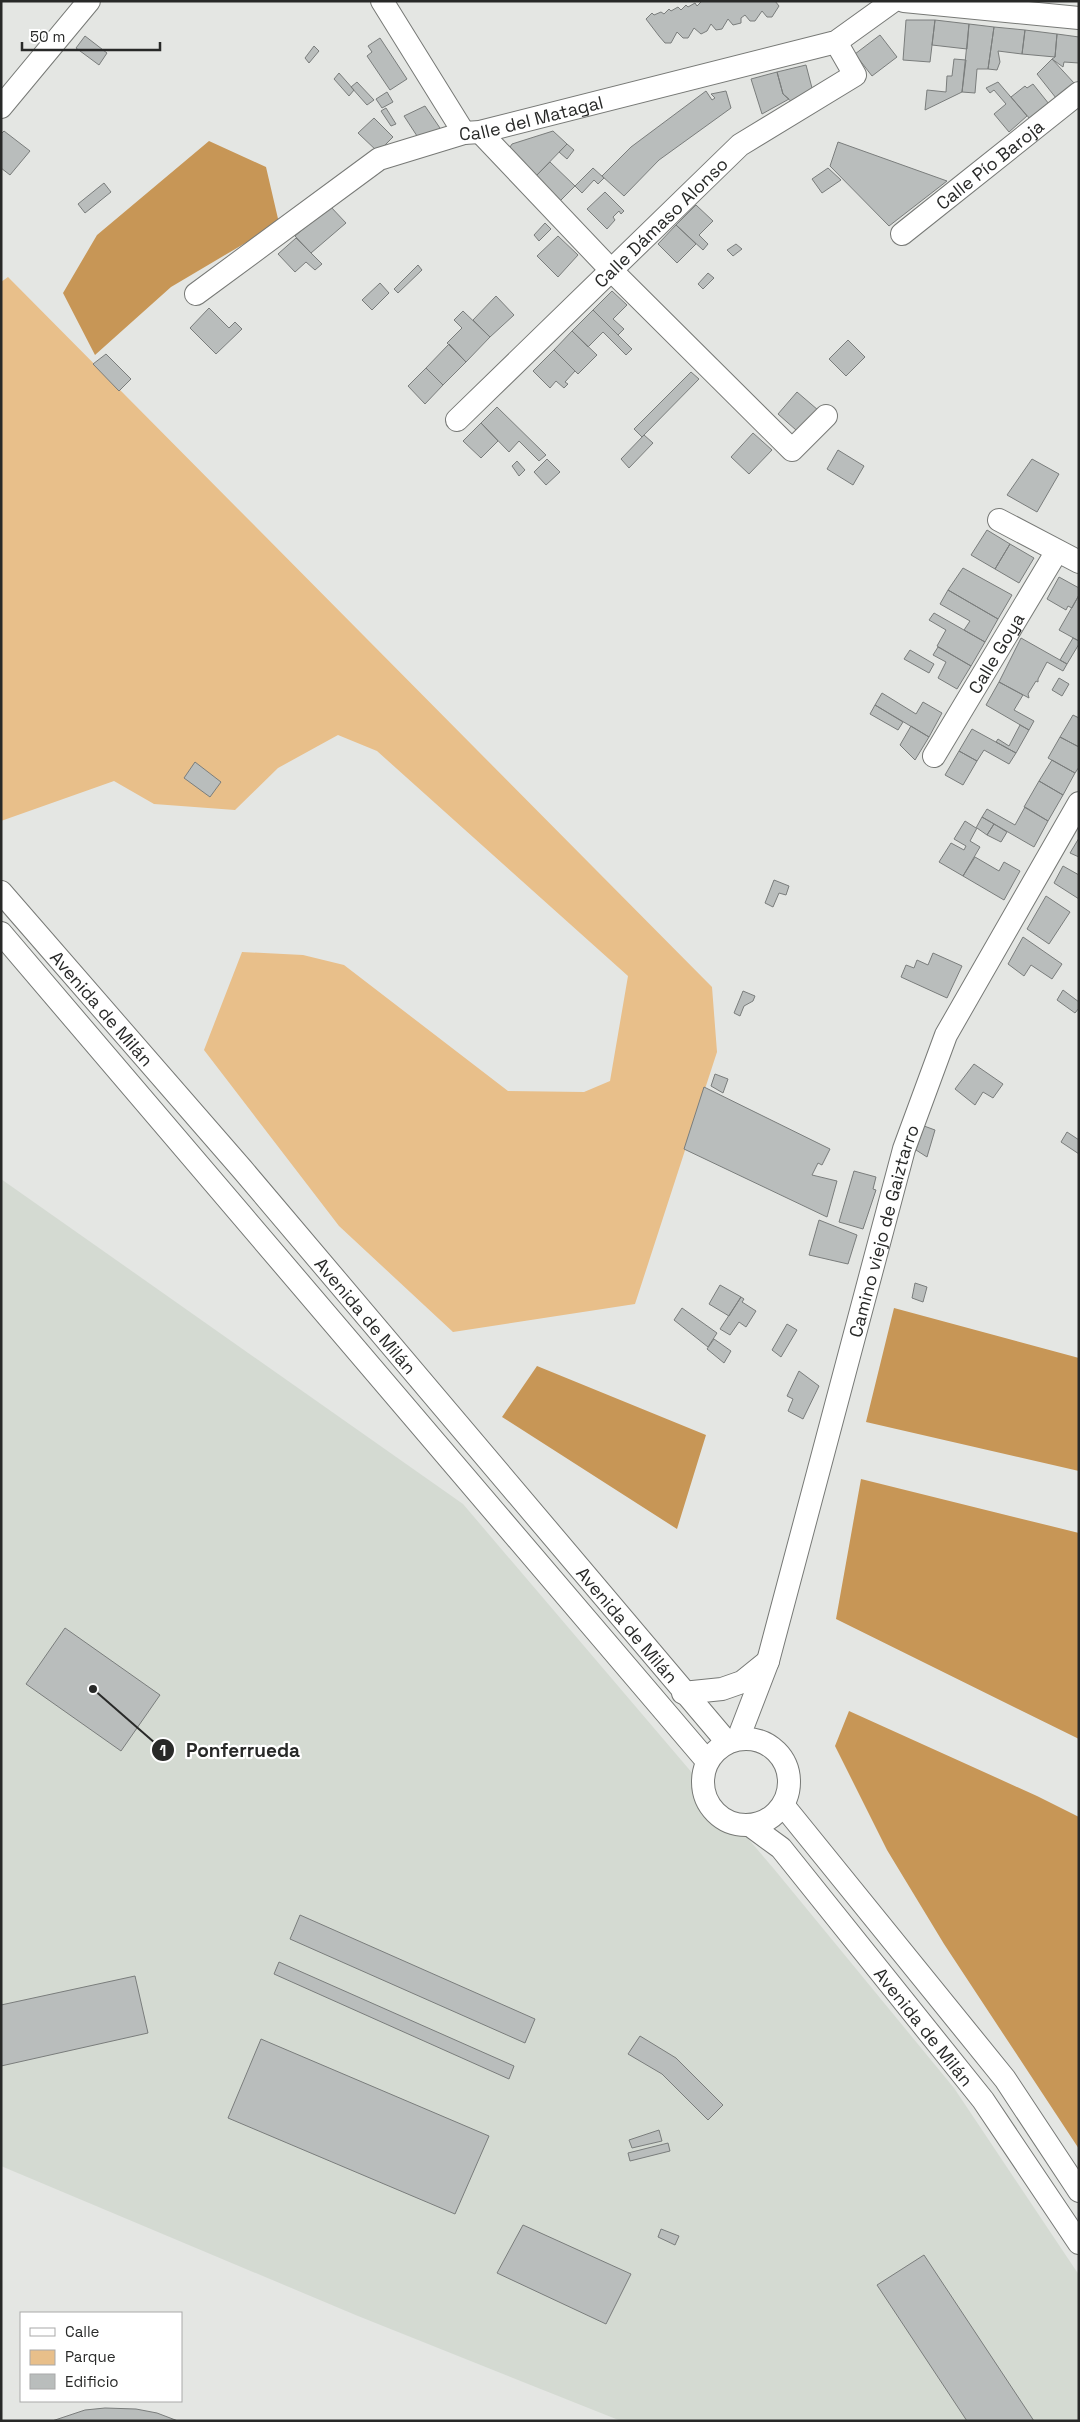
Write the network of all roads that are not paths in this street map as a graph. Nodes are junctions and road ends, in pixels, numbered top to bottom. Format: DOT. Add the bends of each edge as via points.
graph roads {
  1 [pos="89,1"];
  2 [pos="382,1"];
  3 [pos="893,1"];
  4 [pos="904,1"];
  5 [pos="1079,18"];
  6 [pos="836,42"];
  7 [pos="1079,93"];
  8 [pos="1,106"];
  9 [pos="472,132"];
  10 [pos="902,234"];
  11 [pos="611,270"];
  12 [pos="196,294"];
  13 [pos="826,416"];
  14 [pos="457,420"];
  15 [pos="999,520"];
  16 [pos="1057,550"];
  17 [pos="1079,562"];
  18 [pos="934,756"];
  19 [pos="1079,803"];
  20 [pos="1,892"];
  21 [pos="1,932"];
  22 [pos="768,1661"];
  23 [pos="759,1687"];
  24 [pos="683,1693"];
  25 [pos="733,1741"];
  26 [pos="765,1743"];
  27 [pos="707,1761"];
  28 [pos="783,1805"];
  29 [pos="751,1826"];
  30 [pos="1079,2191"];
  31 [pos="1079,2243"];
  1 -- 8 [label="street"];
  2 -- 9 [label="street"];
  3 -- 6 [label="street, Calle del Matagal"];
  4 -- 5 [label="street"];
  6 -- 9 [label="street, Calle del Matagal"];
  6 -- 11 [label="street, Calle Dámaso Alonso" via="855,75 740,145"];
  7 -- 10 [label="street, Calle Pío Baroja"];
  9 -- 11 [label="street"];
  9 -- 12 [label="street, Calle del Matagal" via="379,159"];
  11 -- 13 [label="street" via="792,450"];
  11 -- 14 [label="street, Calle Dámaso Alonso"];
  15 -- 16 [label="street"];
  16 -- 17 [label="street"];
  16 -- 18 [label="street, Calle Goya"];
  19 -- 22 [label="street, Camino viejo de Gaiztarro" via="946,1036 904,1149"];
  20 -- 24 [label="street, Avenida de Milán" via="242,1169"];
  21 -- 27 [label="street, Avenida de Milán"];
  22 -- 23 [label="street, Camino viejo de Gaiztarro"];
  22 -- 24 [label="street" via="742,1682 722,1689"];
  23 -- 25 [label="street, Camino viejo de Gaiztarro"];
  23 -- 26 [label="street, Camino viejo de Gaiztarro"];
  24 -- 25 [label="street, Avenida de Milán"];
  25 -- 26 [label="street" via="752,1739"];
  25 -- 27 [label="street" via="716,1750"];
  26 -- 28 [label="street" via="784,1762 789,1779"];
  27 -- 29 [label="street" via="702,1775 707,1803 722,1819 740,1826"];
  28 -- 29 [label="street" via="766,1821"];
  28 -- 30 [label="street, Avenida de Milán" via="1005,2079"];
  29 -- 31 [label="street, Avenida de Milán" via="781,1848 983,2100"];
}
